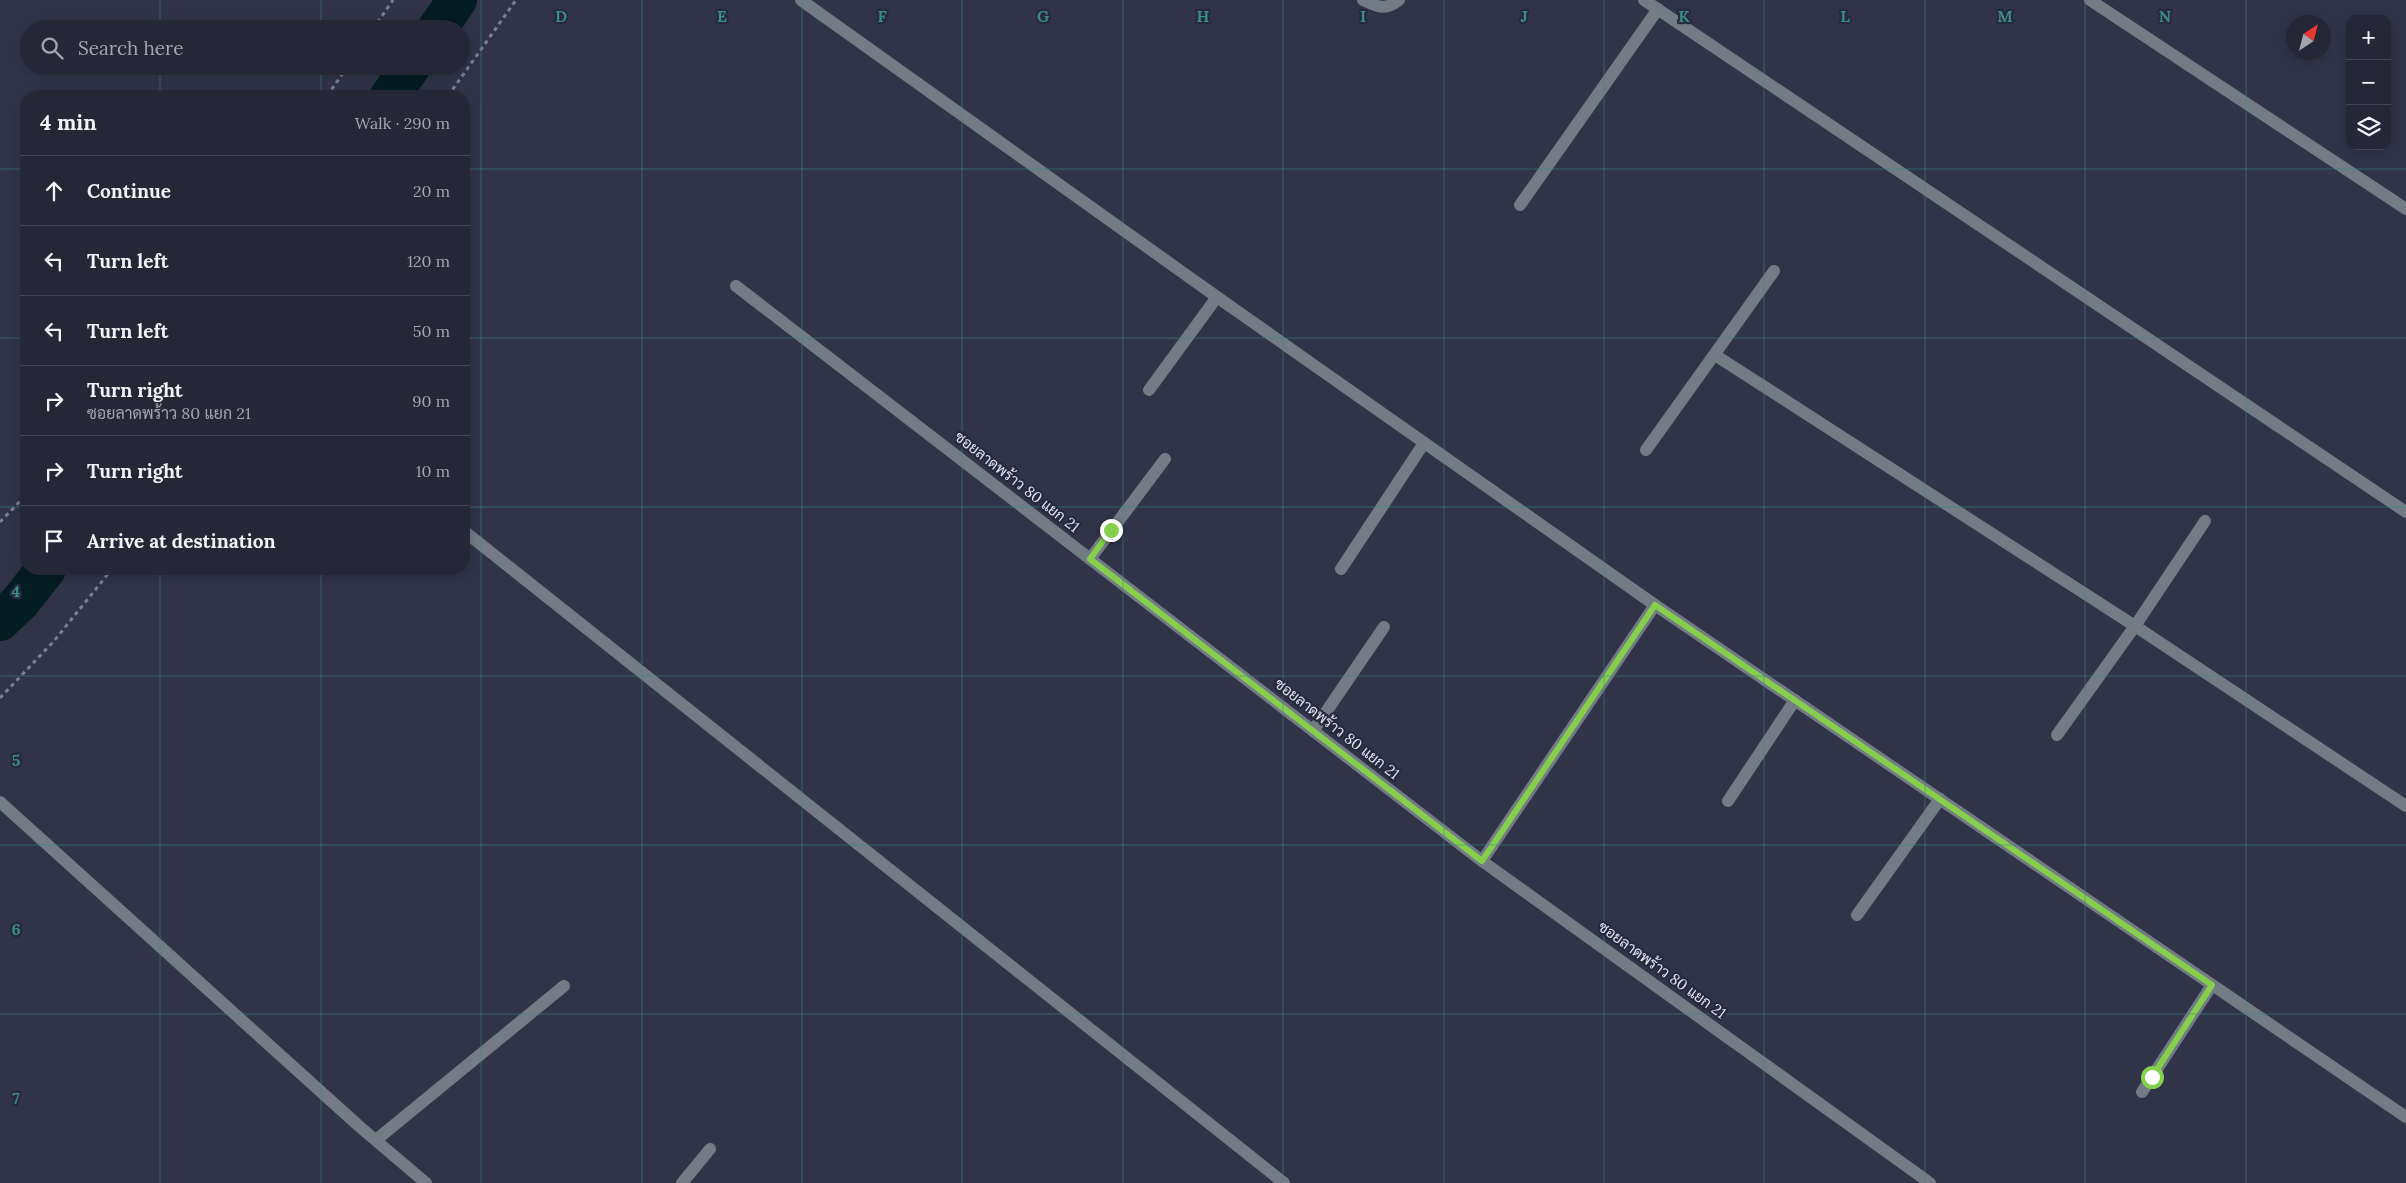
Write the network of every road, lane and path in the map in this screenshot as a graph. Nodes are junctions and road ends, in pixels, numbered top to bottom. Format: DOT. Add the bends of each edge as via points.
graph roads {
  1 [pos="393,0"];
  2 [pos="516,0"];
  3 [pos="801,0"];
  4 [pos="1363,0"];
  5 [pos="1399,0"];
  6 [pos="1644,0"];
  7 [pos="2090,0"];
  8 [pos="1658,9"];
  9 [pos="379,20"];
  10 [pos="470,65"];
  11 [pos="342,75"];
  12 [pos="463,75"];
  13 [pos="331,90"];
  14 [pos="452,90"];
  15 [pos="1520,205"];
  16 [pos="2406,209"];
  17 [pos="1774,271"];
  18 [pos="736,286"];
  19 [pos="1217,297"];
  20 [pos="1715,355"];
  21 [pos="1149,390"];
  22 [pos="1424,443"];
  23 [pos="1646,450"];
  24 [pos="1165,459"];
  25 [pos="20,501"];
  26 [pos="2406,512"];
  27 [pos="2205,521"];
  28 [pos="0,522"];
  29 [pos="470,536"];
  30 [pos="1090,559"];
  31 [pos="1340,569"];
  32 [pos="107,575"];
  33 [pos="1655,605"];
  34 [pos="2135,626"];
  35 [pos="1384,627"];
  36 [pos="0,698"];
  37 [pos="1795,700"];
  38 [pos="1313,731"];
  39 [pos="2057,735"];
  40 [pos="1940,799"];
  41 [pos="1728,801"];
  42 [pos="0,802"];
  43 [pos="2406,806"];
  44 [pos="1482,861"];
  45 [pos="1857,915"];
  46 [pos="2212,985"];
  47 [pos="564,986"];
  48 [pos="2142,1092"];
  49 [pos="2406,1118"];
  50 [pos="376,1140"];
  51 [pos="710,1149"];
  52 [pos="426,1183"];
  53 [pos="682,1183"];
  54 [pos="1284,1183"];
  55 [pos="1930,1183"];
  1 -- 9 [label="path"];
  2 -- 10 [label="path"];
  3 -- 19 [label="street"];
  4 -- 5 [label="street" via="1378,7 1388,7"];
  6 -- 8 [label="street"];
  7 -- 16 [label="street"];
  8 -- 15 [label="street"];
  8 -- 26 [label="street"];
  11 -- 13 [label="path"];
  12 -- 14 [label="path"];
  17 -- 20 [label="street"];
  18 -- 30 [label="street, ซอยลาดพร้าว 80 แยก 21"];
  19 -- 21 [label="street"];
  19 -- 22 [label="street"];
  20 -- 23 [label="street"];
  20 -- 34 [label="street"];
  22 -- 31 [label="street"];
  22 -- 33 [label="street"];
  24 -- 30 [label="street"];
  25 -- 28 [label="path"];
  27 -- 34 [label="street"];
  29 -- 54 [label="street"];
  30 -- 38 [label="street, ซอยลาดพร้าว 80 แยก 21"];
  32 -- 36 [label="path" via="54,641"];
  33 -- 37 [label="street"];
  33 -- 44 [label="street"];
  34 -- 39 [label="street"];
  34 -- 43 [label="street"];
  35 -- 38 [label="street"];
  37 -- 40 [label="street"];
  37 -- 41 [label="street"];
  38 -- 44 [label="street, ซอยลาดพร้าว 80 แยก 21"];
  40 -- 45 [label="street"];
  40 -- 46 [label="street"];
  42 -- 50 [label="street"];
  44 -- 55 [label="street, ซอยลาดพร้าว 80 แยก 21"];
  46 -- 48 [label="street"];
  46 -- 49 [label="street"];
  47 -- 50 [label="street"];
  50 -- 52 [label="street"];
  51 -- 53 [label="street"];
}
